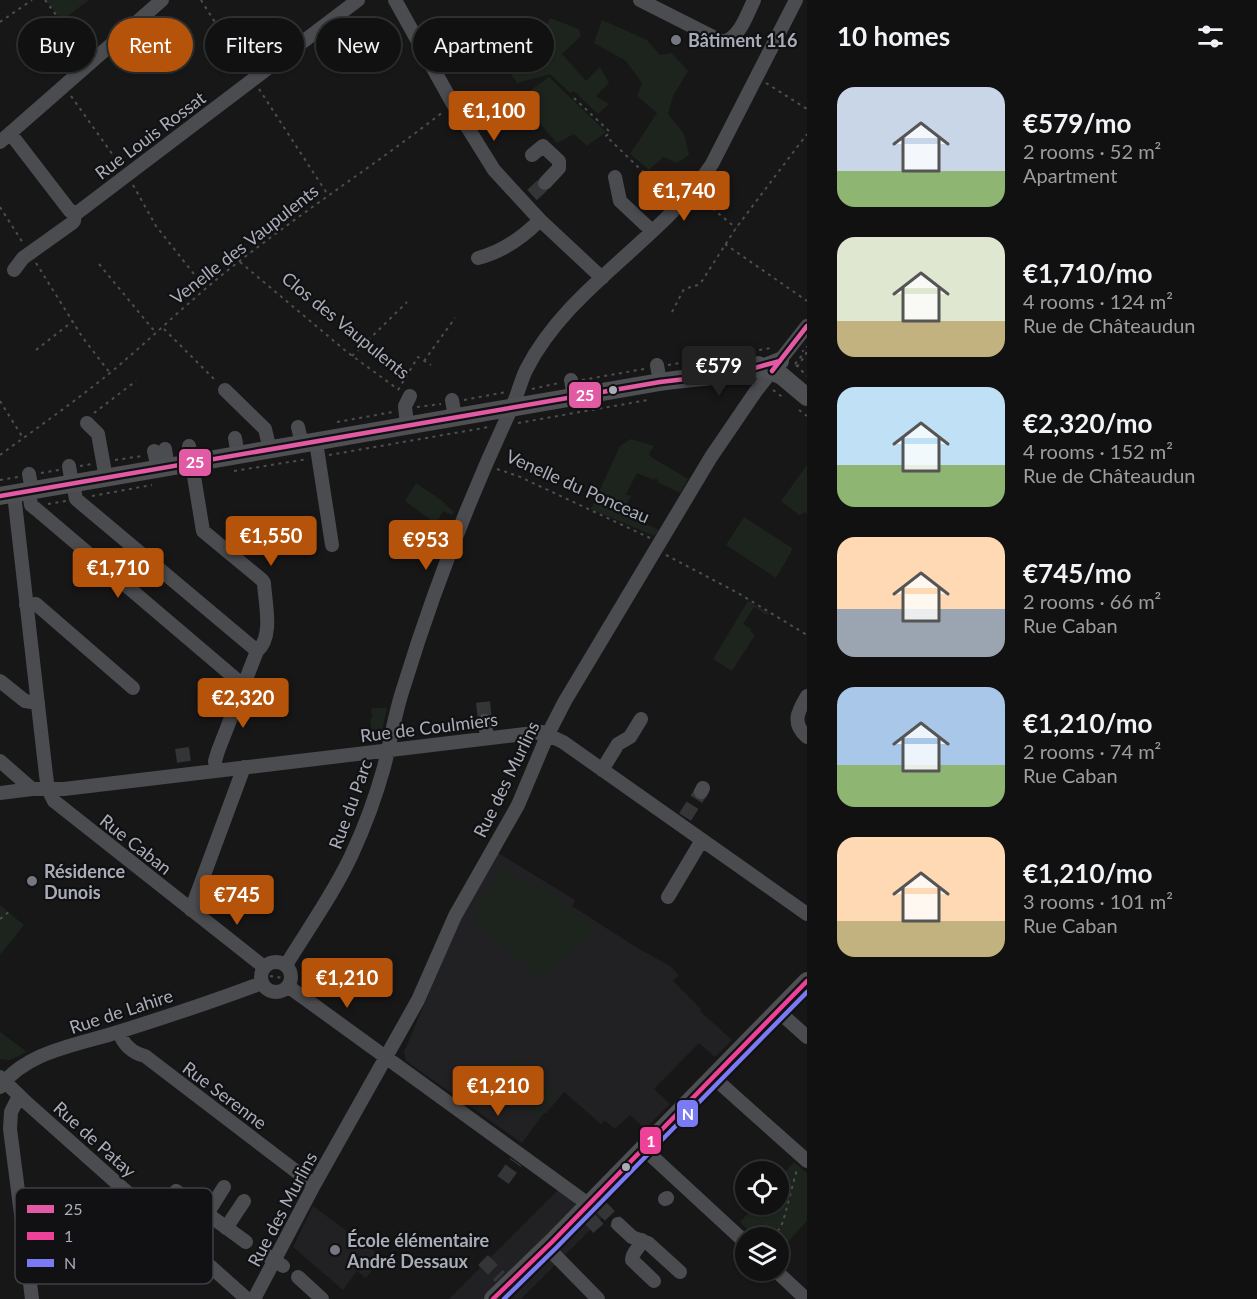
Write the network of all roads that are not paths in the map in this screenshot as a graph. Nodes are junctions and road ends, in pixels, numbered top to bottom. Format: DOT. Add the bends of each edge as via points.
graph roads {
  1 [pos="162,0"];
  2 [pos="358,0"];
  3 [pos="395,0"];
  4 [pos="640,0"];
  5 [pos="754,0"];
  6 [pos="796,0"];
  7 [pos="5,137"];
  8 [pos="532,155"];
  9 [pos="615,177"];
  10 [pos="545,183"];
  11 [pos="75,213"];
  12 [pos="540,220"];
  13 [pos="651,231"];
  14 [pos="478,258"];
  15 [pos="14,270"];
  16 [pos="602,278"];
  17 [pos="807,326"];
  18 [pos="778,367"];
  19 [pos="659,381"];
  20 [pos="225,390"];
  21 [pos="807,397"];
  22 [pos="512,416"];
  23 [pos="88,421"];
  24 [pos="269,442"];
  25 [pos="308,443"];
  26 [pos="190,455"];
  27 [pos="110,467"];
  28 [pos="72,480"];
  29 [pos="22,487"];
  30 [pos="332,545"];
  31 [pos="26,605"];
  32 [pos="257,651"];
  33 [pos="0,681"];
  34 [pos="243,685"];
  35 [pos="133,688"];
  36 [pos="807,696"];
  37 [pos="38,703"];
  38 [pos="641,719"];
  39 [pos="485,721"];
  40 [pos="548,735"];
  41 [pos="807,737"];
  42 [pos="487,738"];
  43 [pos="387,750"];
  44 [pos="0,761"];
  45 [pos="244,767"];
  46 [pos="216,770"];
  47 [pos="602,770"];
  48 [pos="32,789"];
  49 [pos="48,789"];
  50 [pos="0,793"];
  51 [pos="702,840"];
  52 [pos="668,897"];
  53 [pos="191,910"];
  54 [pos="807,914"];
  55 [pos="263,975"];
  56 [pos="288,977"];
  57 [pos="807,981"];
  58 [pos="778,1011"];
  59 [pos="119,1032"];
  60 [pos="807,1037"];
  61 [pos="386,1056"];
  62 [pos="713,1077"];
  63 [pos="2,1082"];
  64 [pos="19,1096"];
  65 [pos="6,1107"];
  66 [pos="643,1148"];
  67 [pos="803,1163"];
  68 [pos="314,1185"];
  69 [pos="224,1187"];
  70 [pos="18,1188"];
  71 [pos="122,1188"];
  72 [pos="244,1201"];
  73 [pos="213,1204"];
  74 [pos="590,1208"];
  75 [pos="213,1218"];
  76 [pos="618,1224"];
  77 [pos="226,1228"];
  78 [pos="735,1236"];
  79 [pos="642,1240"];
  80 [pos="246,1242"];
  81 [pos="537,1251"];
  82 [pos="213,1269"];
  83 [pos="680,1272"];
  84 [pos="298,1277"];
  85 [pos="654,1281"];
  86 [pos="787,1281"];
  87 [pos="30,1284"];
  88 [pos="32,1299"];
  89 [pos="247,1299"];
  90 [pos="254,1299"];
  91 [pos="322,1299"];
  92 [pos="493,1299"];
  93 [pos="598,1299"];
  94 [pos="806,1299"];
  1 -- 7 [label="street"];
  2 -- 11 [label="street, Rue Louis Rossat"];
  3 -- 12 [label="street" via="494,170 528,199"];
  4 -- 5 [label="street" via="723,42 731,40 737,32"];
  6 -- 13 [label="street, Rue du Parc" via="712,165"];
  7 -- 11 [label="street"];
  8 -- 10 [label="street" via="543,146 559,161 559,168"];
  9 -- 13 [label="street" via="620,201"];
  11 -- 15 [label="street, Rue Louis Rossat" via="72,224 19,261"];
  12 -- 14 [label="street" via="516,241"];
  12 -- 16 [label="street"];
  13 -- 16 [label="street, Rue du Parc"];
  16 -- 22 [label="street, Rue du Parc" via="562,320 526,370"];
  17 -- 18 [label="street, Rue des Murlins"];
  18 -- 19 [label="main road"];
  18 -- 19 [label="main road" via="691,366"];
  18 -- 21 [label="main road" via="782,376"];
  18 -- 40 [label="street, Rue des Murlins" via="756,391 699,476"];
  19 -- 22 [label="main road" via="573,388"];
  20 -- 24 [label="street"];
  22 -- 25 [label="main road" via="408,407"];
  22 -- 43 [label="street, Rue du Parc" via="486,464 447,560 403,687"];
  23 -- 27 [label="street" via="98,434"];
  24 -- 25 [label="main road"];
  24 -- 26 [label="main road" via="234,455"];
  25 -- 30 [label="street"];
  26 -- 27 [label="main road"];
  26 -- 32 [label="street" via="203,531 264,584 267,631"];
  27 -- 28 [label="main road"];
  28 -- 29 [label="main road"];
  28 -- 32 [label="street"];
  29 -- 31 [label="street"];
  29 -- 34 [label="street" via="31,505"];
  31 -- 35 [label="street" via="36,604"];
  31 -- 37 [label="street"];
  32 -- 34 [label="street"];
  33 -- 37 [label="street" via="25,701"];
  34 -- 46 [label="street" via="215,761"];
  36 -- 41 [label="street" via="796,721"];
  37 -- 49 [label="street"];
  38 -- 47 [label="street" via="630,736 618,744"];
  39 -- 42 [label="street"];
  40 -- 42 [label="street, Rue de Coulmiers" via="532,732"];
  40 -- 47 [label="street, Rue de Coulmiers"];
  40 -- 61 [label="street, Rue des Murlins" via="518,805 455,916 418,1000"];
  42 -- 43 [label="street, Rue de Coulmiers"];
  43 -- 45 [label="street, Rue de Coulmiers"];
  43 -- 56 [label="street, Rue du Parc" via="375,798 352,854"];
  44 -- 48 [label="street"];
  45 -- 46 [label="street, Rue de Coulmiers"];
  45 -- 53 [label="street"];
  46 -- 49 [label="street, Rue de Coulmiers"];
  47 -- 51 [label="street, Rue de Coulmiers" via="682,821"];
  48 -- 49 [label="street, Rue de Coulmiers"];
  48 -- 50 [label="street, Rue de Coulmiers"];
  49 -- 53 [label="street, Rue Caban" via="54,801 68,813"];
  51 -- 52 [label="street"];
  51 -- 54 [label="street, Rue de Coulmiers"];
  53 -- 55 [label="street, Rue Caban"];
  55 -- 56 [label="street" via="277,962"];
  55 -- 56 [label="street, Rue Caban" via="267,990 276,993 285,990"];
  55 -- 59 [label="street, Rue de Lahire"];
  56 -- 61 [label="street"];
  57 -- 58 [label="main road"];
  58 -- 60 [label="street"];
  58 -- 62 [label="main road"];
  59 -- 63 [label="street, Rue de Lahire" via="40,1056"];
  59 -- 68 [label="street, Rue Serenne" via="125,1044"];
  61 -- 68 [label="street, Rue des Murlins"];
  61 -- 74 [label="street"];
  62 -- 66 [label="main road"];
  62 -- 67 [label="street"];
  63 -- 64 [label="street, Rue de Patay"];
  64 -- 65 [label="street"];
  64 -- 71 [label="street, Rue de Patay"];
  65 -- 70 [label="street"];
  66 -- 74 [label="main road"];
  66 -- 78 [label="street" via="672,1193"];
  68 -- 90 [label="street, Rue des Murlins"];
  69 -- 73 [label="street"];
  72 -- 77 [label="street"];
  74 -- 81 [label="main road"];
  75 -- 77 [label="street"];
  76 -- 79 [label="street" via="632,1237"];
  77 -- 80 [label="street"];
  79 -- 83 [label="street"];
  79 -- 85 [label="street" via="632,1260"];
  81 -- 92 [label="main road"];
  81 -- 93 [label="street"];
  82 -- 89 [label="street, Rue de Patay"];
  84 -- 91 [label="street"];
  86 -- 94 [label="street"];
  87 -- 88 [label="street"];
}
